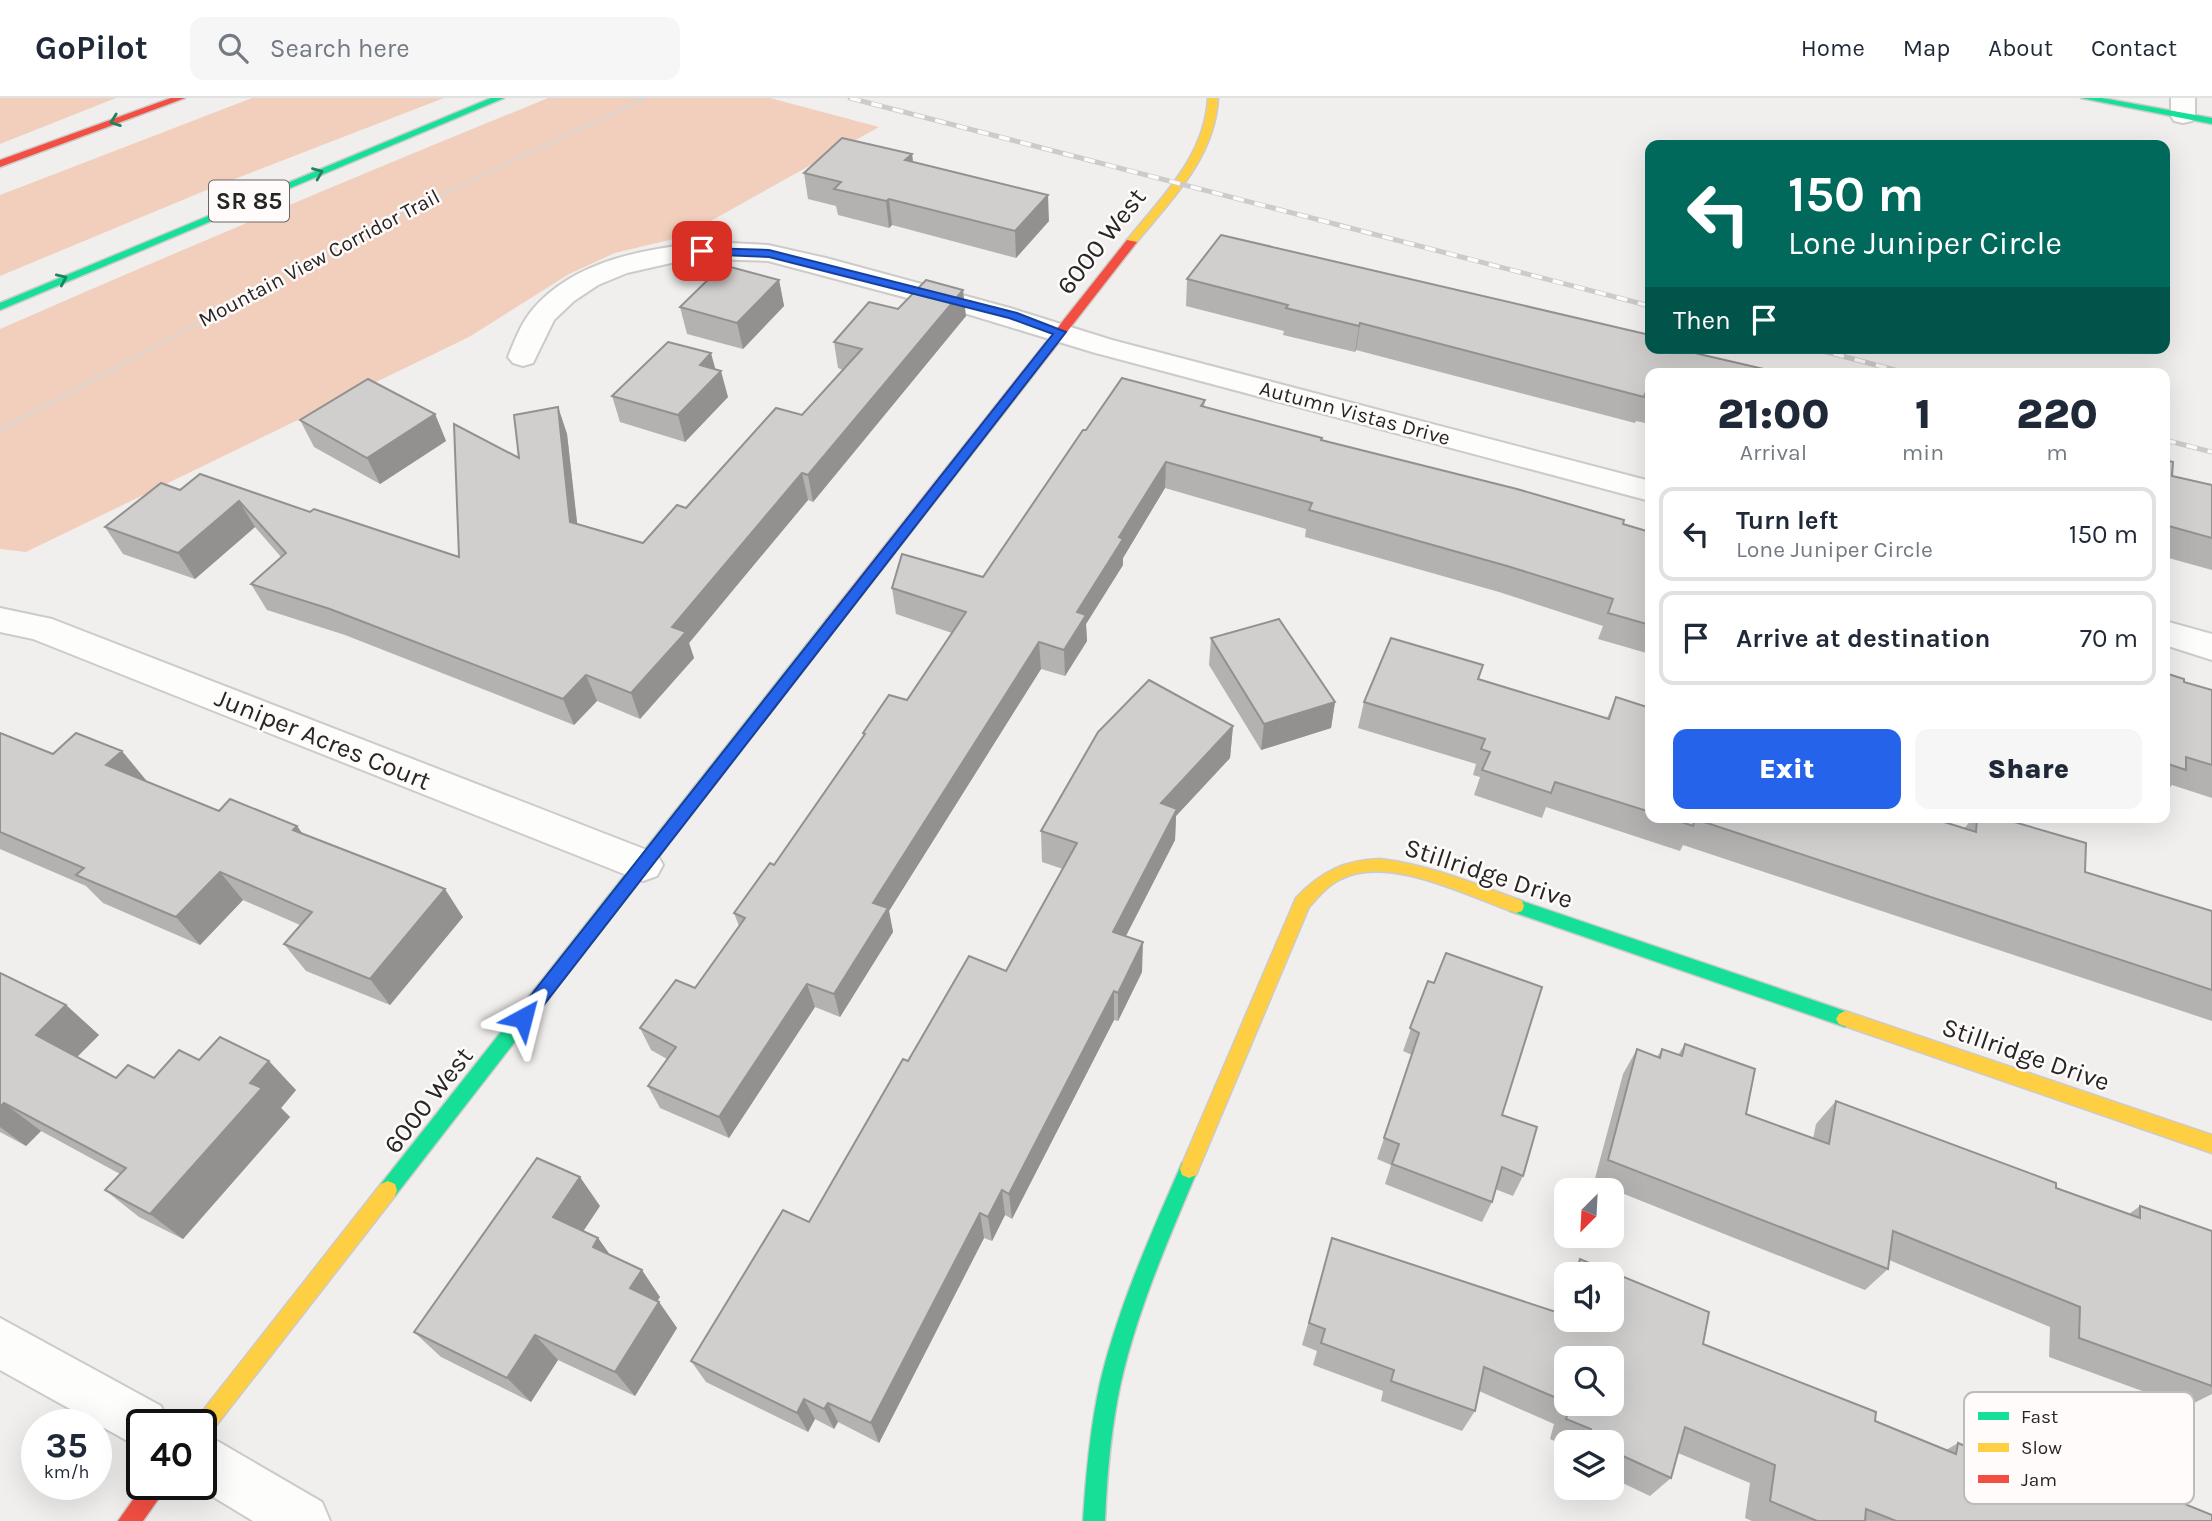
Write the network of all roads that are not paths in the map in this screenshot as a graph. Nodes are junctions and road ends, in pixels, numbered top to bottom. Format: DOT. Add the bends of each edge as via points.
graph roads {
  1 [pos="180,98"];
  2 [pos="499,98"];
  3 [pos="1213,98"];
  4 [pos="2086,98"];
  5 [pos="2183,107"];
  6 [pos="2212,121"];
  7 [pos="0,164"];
  8 [pos="0,307"];
  9 [pos="1060,332"];
  10 [pos="523,357"];
  11 [pos="1645,490"];
  12 [pos="0,620"];
  13 [pos="2170,634"];
  14 [pos="2212,647"];
  15 [pos="643,865"];
  16 [pos="2212,1144"];
  17 [pos="0,1343"];
  18 [pos="217,1409"];
  19 [pos="126,1414"];
  20 [pos="217,1470"];
  21 [pos="145,1500"];
  22 [pos="129,1521"];
  23 [pos="303,1521"];
  24 [pos="1094,1521"];
  1 -- 7 [label="main road, one-way"];
  8 -- 2 [label="main road, SR 85, one-way"];
  3 -- 9 [label="main road, 6000 West" via="1214,123 1201,151"];
  4 -- 5 [label="main road"];
  5 -- 6 [label="main road"];
  9 -- 10 [label="street, Autumn Vistas Drive" via="769,253 726,250 654,258 589,281 545,312"];
  9 -- 11 [label="street, Autumn Vistas Drive"];
  9 -- 15 [label="main road, 6000 West"];
  12 -- 15 [label="street, Juniper Acres Court" via="40,628"];
  13 -- 14 [label="street"];
  15 -- 18 [label="main road, 6000 West"];
  16 -- 24 [label="main road, Stillridge Drive" via="1419,873 1394,866 1346,866 1314,888 1303,903 1139,1285 1104,1398"];
  17 -- 19 [label="street"];
  20 -- 23 [label="street"];
  21 -- 22 [label="main road"];
}
